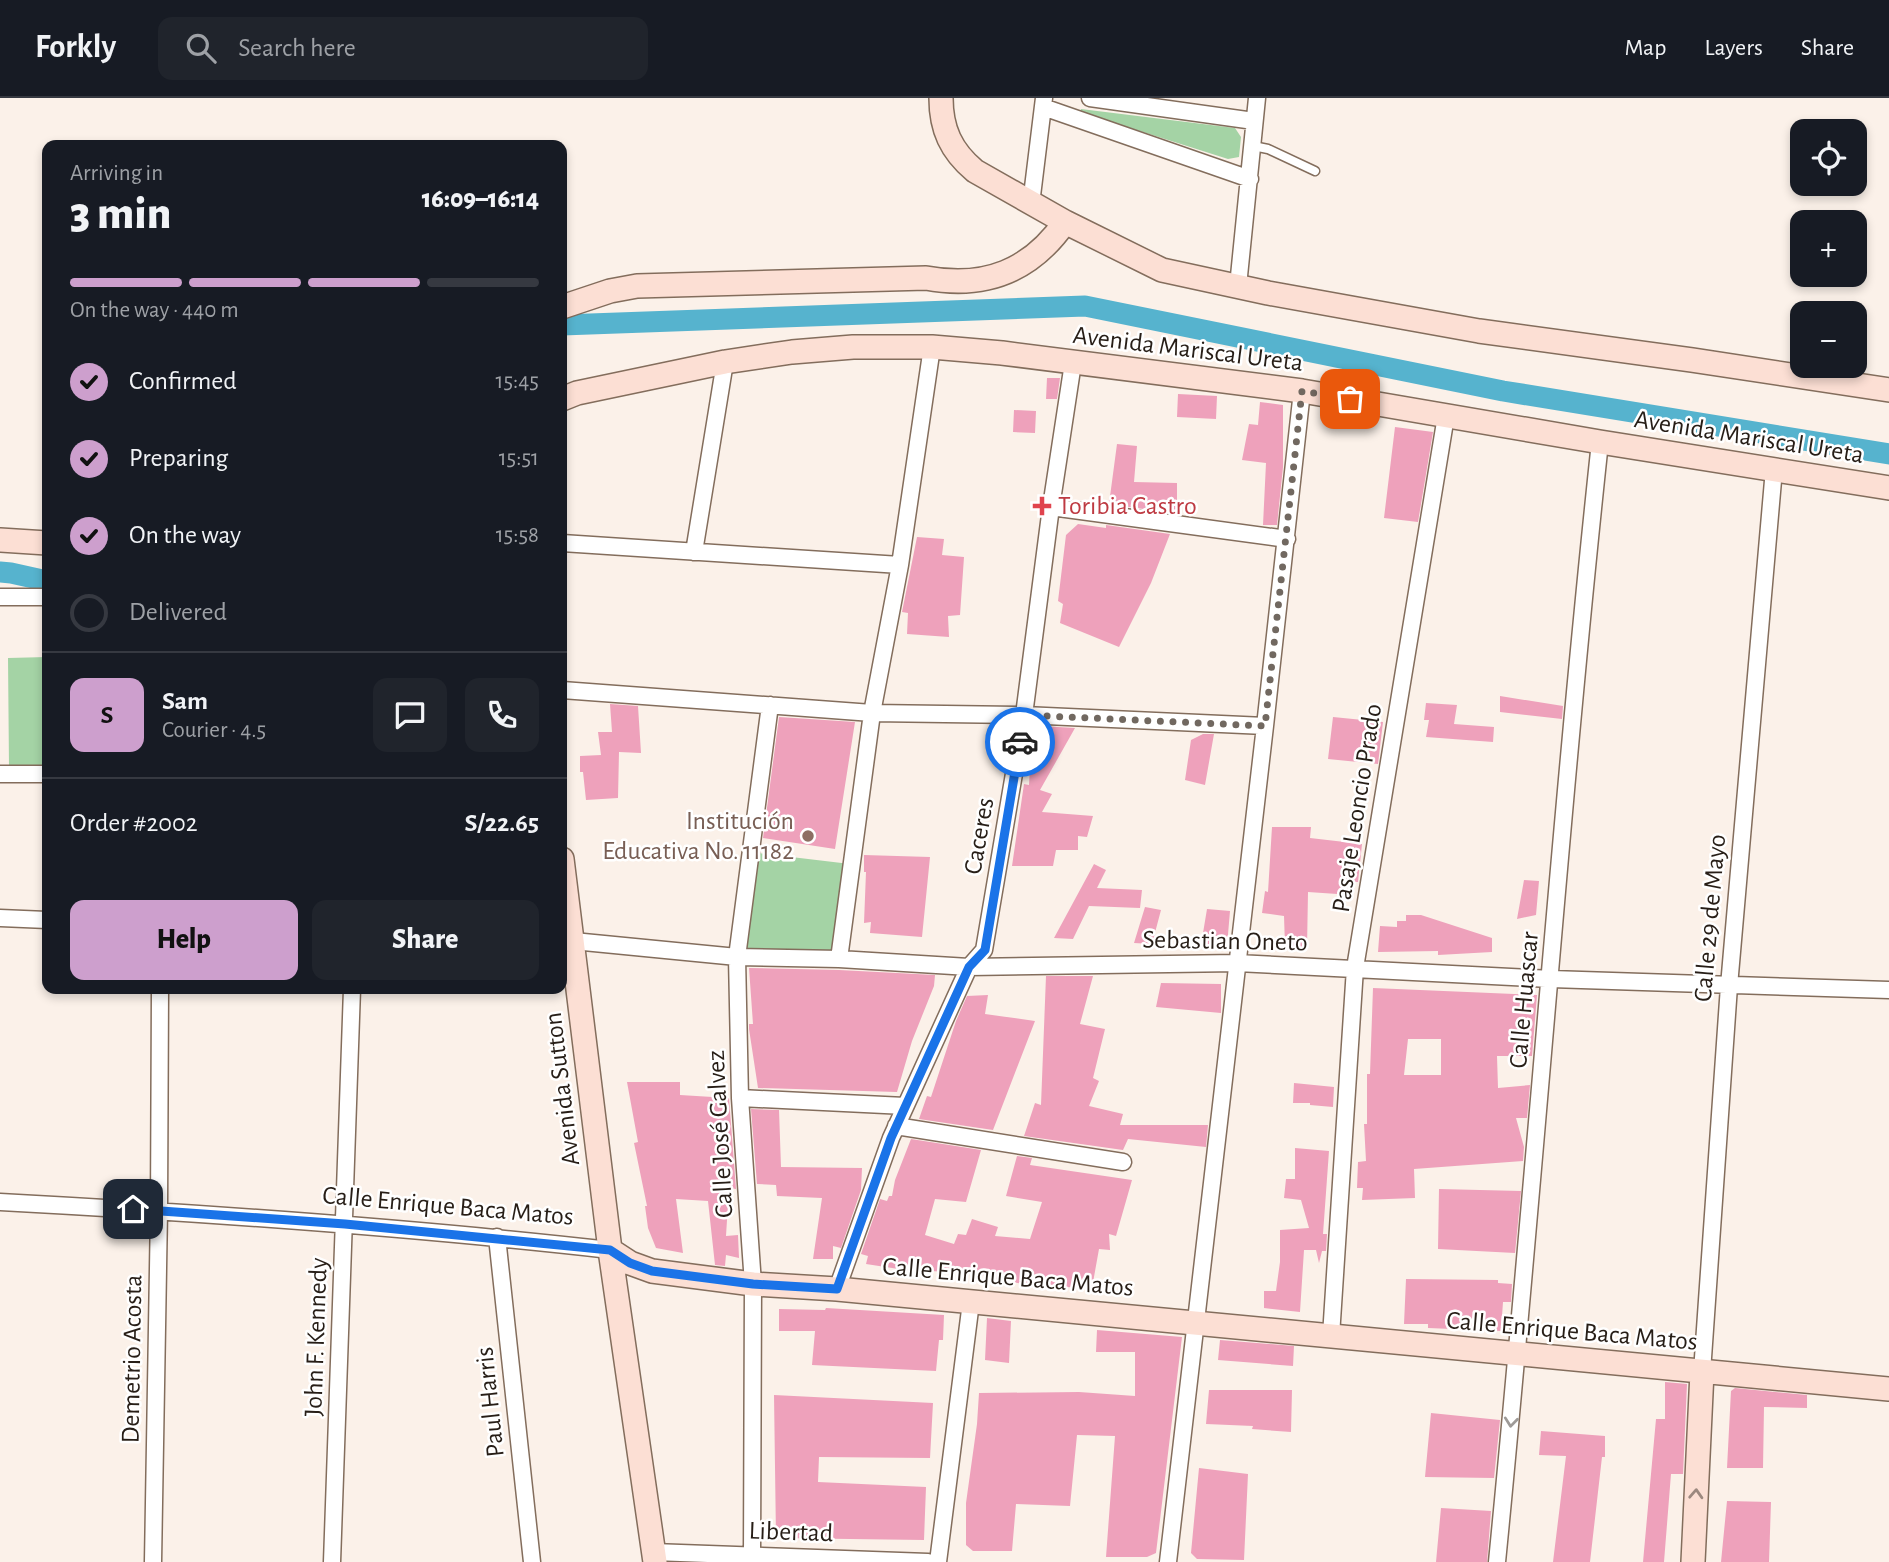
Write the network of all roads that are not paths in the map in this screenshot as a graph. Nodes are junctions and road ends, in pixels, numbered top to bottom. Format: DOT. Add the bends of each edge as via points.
graph roads {
  1 [pos="941,98"];
  2 [pos="1090,98"];
  3 [pos="1257,98"];
  4 [pos="1043,103"];
  5 [pos="1254,121"];
  6 [pos="1252,146"];
  7 [pos="1315,171"];
  8 [pos="1250,179"];
  9 [pos="1031,204"];
  10 [pos="1065,222"];
  11 [pos="1238,286"];
  12 [pos="567,305"];
  13 [pos="932,347"];
  14 [pos="725,362"];
  15 [pos="1073,363"];
  16 [pos="1889,390"];
  17 [pos="1302,391"];
  18 [pos="567,397"];
  19 [pos="1446,416"];
  20 [pos="1600,442"];
  21 [pos="1774,469"];
  22 [pos="1889,488"];
  23 [pos="1051,507"];
  24 [pos="1287,539"];
  25 [pos="0,540"];
  26 [pos="42,543"];
  27 [pos="567,543"];
  28 [pos="694,552"];
  29 [pos="900,565"];
  30 [pos="0,597"];
  31 [pos="42,597"];
  32 [pos="567,690"];
  33 [pos="770,705"];
  34 [pos="872,713"];
  35 [pos="1024,715"];
  36 [pos="1265,726"];
  37 [pos="0,774"];
  38 [pos="42,774"];
  39 [pos="0,918"];
  40 [pos="42,920"];
  41 [pos="567,940"];
  42 [pos="737,957"];
  43 [pos="839,959"];
  44 [pos="1237,963"];
  45 [pos="969,967"];
  46 [pos="1355,968"];
  47 [pos="1551,979"];
  48 [pos="1729,986"];
  49 [pos="1889,990"];
  50 [pos="160,994"];
  51 [pos="352,994"];
  52 [pos="740,1098"];
  53 [pos="905,1106"];
  54 [pos="896,1126"];
  55 [pos="1123,1162"];
  56 [pos="0,1202"];
  57 [pos="159,1210"];
  58 [pos="345,1224"];
  59 [pos="497,1237"];
  60 [pos="610,1250"];
  61 [pos="753,1284"];
  62 [pos="837,1289"];
  63 [pos="971,1302"];
  64 [pos="1196,1322"];
  65 [pos="1331,1336"];
  66 [pos="1517,1354"];
  67 [pos="1702,1372"];
  68 [pos="1889,1389"];
  69 [pos="654,1557"];
  70 [pos="753,1559"];
  71 [pos="153,1562"];
  72 [pos="332,1562"];
  73 [pos="532,1562"];
  74 [pos="928,1562"];
  75 [pos="937,1562"];
  76 [pos="1168,1562"];
  77 [pos="1497,1562"];
  78 [pos="1693,1562"];
  1 -- 9 [label="street" via="944,127 957,153 975,171"];
  2 -- 5 [label="street"];
  3 -- 5 [label="street"];
  4 -- 8 [label="street"];
  4 -- 9 [label="street"];
  5 -- 6 [label="street"];
  6 -- 7 [label="lane"];
  6 -- 8 [label="street"];
  8 -- 11 [label="street"];
  9 -- 10 [label="street"];
  10 -- 11 [label="street" via="1162,270"];
  10 -- 12 [label="street" via="1027,261 979,280 637,286"];
  11 -- 16 [label="street" via="1479,331"];
  13 -- 14 [label="street, Avenida Mariscal Ureta" via="853,347"];
  13 -- 15 [label="street, Avenida Mariscal Ureta"];
  13 -- 29 [label="street"];
  14 -- 18 [label="street, Avenida Mariscal Ureta"];
  14 -- 28 [label="street"];
  15 -- 17 [label="street, Avenida Mariscal Ureta"];
  15 -- 23 [label="street, Caceres"];
  17 -- 19 [label="street, Avenida Mariscal Ureta"];
  17 -- 24 [label="street"];
  19 -- 20 [label="street, Avenida Mariscal Ureta"];
  19 -- 46 [label="street, Pasaje Leoncio Prado"];
  20 -- 21 [label="street, Avenida Mariscal Ureta"];
  20 -- 47 [label="street, Calle Huascar"];
  21 -- 22 [label="street, Avenida Mariscal Ureta"];
  21 -- 48 [label="street, Calle 29 de Mayo"];
  23 -- 24 [label="street"];
  23 -- 35 [label="street, Caceres"];
  24 -- 36 [label="street"];
  25 -- 26 [label="street"];
  27 -- 28 [label="street"];
  28 -- 29 [label="street"];
  29 -- 34 [label="street"];
  30 -- 31 [label="street"];
  32 -- 33 [label="street"];
  33 -- 34 [label="street"];
  33 -- 42 [label="street, Calle José Galvez"];
  34 -- 35 [label="street"];
  34 -- 43 [label="street"];
  35 -- 36 [label="street"];
  35 -- 45 [label="street, Caceres" via="985,950"];
  36 -- 44 [label="street"];
  37 -- 38 [label="street"];
  39 -- 40 [label="street"];
  41 -- 42 [label="street, Sebastian Oneto"];
  41 -- 60 [label="street, Avenida Sutton"];
  42 -- 43 [label="street, Sebastian Oneto"];
  42 -- 52 [label="street, Calle José Galvez"];
  43 -- 45 [label="street, Sebastian Oneto"];
  44 -- 45 [label="street, Sebastian Oneto"];
  44 -- 46 [label="street, Sebastian Oneto"];
  44 -- 64 [label="street"];
  45 -- 53 [label="street, Caceres"];
  46 -- 47 [label="street, Sebastian Oneto"];
  46 -- 65 [label="street, Pasaje Leoncio Prado"];
  47 -- 48 [label="street, Sebastian Oneto"];
  47 -- 66 [label="street, Calle Huascar"];
  48 -- 49 [label="street, Sebastian Oneto"];
  48 -- 67 [label="street, Calle 29 de Mayo"];
  50 -- 57 [label="street, Demetrio Acosta"];
  51 -- 58 [label="street, John F. Kennedy"];
  52 -- 53 [label="street"];
  52 -- 61 [label="street, Calle José Galvez"];
  53 -- 54 [label="street, Caceres"];
  54 -- 55 [label="street"];
  54 -- 62 [label="street, Caceres"];
  56 -- 57 [label="street, Calle Enrique Baca Matos"];
  57 -- 58 [label="street, Calle Enrique Baca Matos"];
  57 -- 71 [label="street, Demetrio Acosta"];
  58 -- 59 [label="street, Calle Enrique Baca Matos"];
  58 -- 72 [label="street, John F. Kennedy"];
  59 -- 60 [label="street, Calle Enrique Baca Matos"];
  59 -- 73 [label="street, Paul Harris"];
  60 -- 61 [label="street, Calle Enrique Baca Matos" via="652,1271"];
  60 -- 69 [label="street, Avenida Sutton"];
  61 -- 62 [label="street, Calle Enrique Baca Matos"];
  61 -- 70 [label="street, Calle José Galvez"];
  62 -- 63 [label="street, Calle Enrique Baca Matos"];
  63 -- 64 [label="street, Calle Enrique Baca Matos"];
  63 -- 75 [label="street"];
  64 -- 65 [label="street, Calle Enrique Baca Matos"];
  64 -- 76 [label="street"];
  65 -- 66 [label="street, Calle Enrique Baca Matos"];
  66 -- 67 [label="street, Calle Enrique Baca Matos"];
  66 -- 77 [label="street, Calle Huascar, one-way"];
  67 -- 68 [label="street, Calle Enrique Baca Matos"];
  78 -- 67 [label="street, one-way"];
  69 -- 70 [label="street, Libertad"];
  70 -- 74 [label="street, Libertad"];
}
